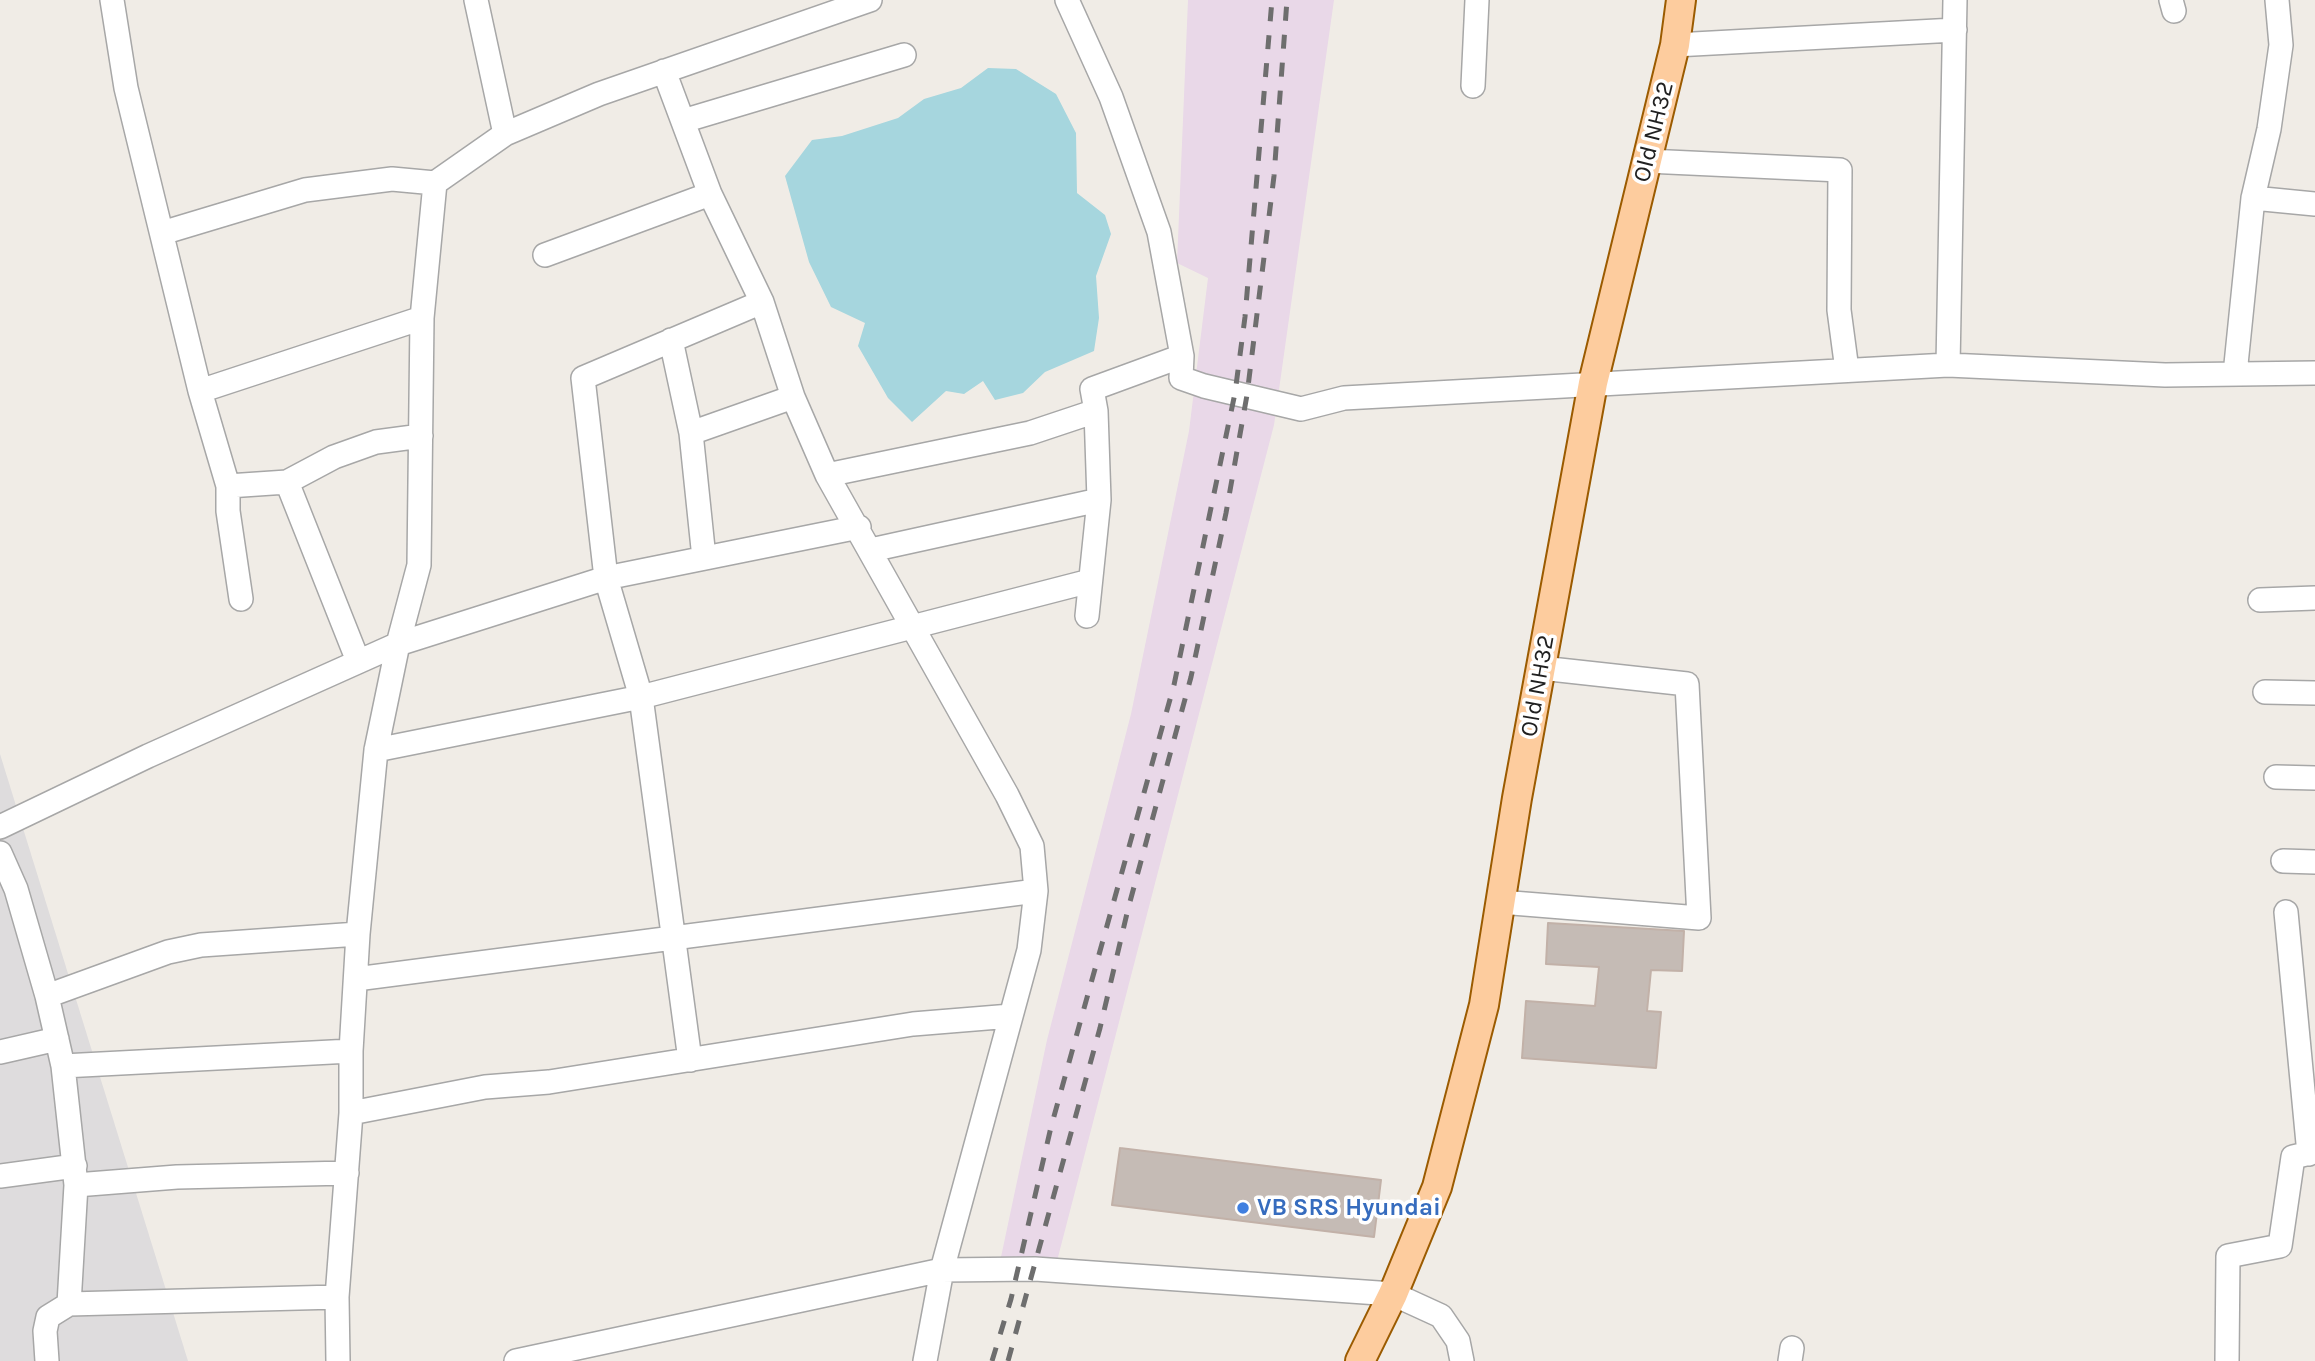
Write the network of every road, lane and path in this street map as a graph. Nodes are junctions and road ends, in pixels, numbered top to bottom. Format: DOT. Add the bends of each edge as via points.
graph roads {
  1 [pos="112,0"];
  2 [pos="463,0"];
  3 [pos="476,0"];
  4 [pos="870,0"];
  5 [pos="1067,0"];
  6 [pos="1477,0"];
  7 [pos="1681,0"];
  8 [pos="1955,0"];
  9 [pos="2277,0"];
  10 [pos="1955,30"];
  11 [pos="483,32"];
  12 [pos="1675,45"];
  13 [pos="904,55"];
  14 [pos="664,71"];
  15 [pos="1473,86"];
  16 [pos="683,121"];
  17 [pos="505,134"];
  18 [pos="1647,161"];
  19 [pos="435,183"];
  20 [pos="710,194"];
  21 [pos="2253,198"];
  22 [pos="2315,204"];
  23 [pos="162,233"];
  24 [pos="545,255"];
  25 [pos="762,302"];
  26 [pos="422,318"];
  27 [pos="671,340"];
  28 [pos="1182,356"];
  29 [pos="1948,365"];
  30 [pos="1847,370"];
  31 [pos="2315,373"];
  32 [pos="2235,374"];
  33 [pos="1593,383"];
  34 [pos="200,391"];
  35 [pos="793,397"];
  36 [pos="1096,411"];
  37 [pos="691,433"];
  38 [pos="421,436"];
  39 [pos="827,475"];
  40 [pos="287,482"];
  41 [pos="228,485"];
  42 [pos="1099,500"];
  43 [pos="859,527"];
  44 [pos="872,550"];
  45 [pos="704,558"];
  46 [pos="606,578"];
  47 [pos="1090,581"];
  48 [pos="2315,598"];
  49 [pos="241,599"];
  50 [pos="2260,600"];
  51 [pos="1087,616"];
  52 [pos="912,625"];
  53 [pos="398,644"];
  54 [pos="358,661"];
  55 [pos="1541,667"];
  56 [pos="2265,692"];
  57 [pos="2315,693"];
  58 [pos="641,697"];
  59 [pos="376,750"];
  60 [pos="2276,777"];
  61 [pos="2315,778"];
  62 [pos="0,827"];
  63 [pos="0,853"];
  64 [pos="2283,861"];
  65 [pos="2315,862"];
  66 [pos="1036,891"];
  67 [pos="1500,902"];
  68 [pos="2286,912"];
  69 [pos="358,934"];
  70 [pos="673,938"];
  71 [pos="356,979"];
  72 [pos="47,996"];
  73 [pos="1011,1016"];
  74 [pos="57,1039"];
  75 [pos="351,1051"];
  76 [pos="0,1052"];
  77 [pos="690,1060"];
  78 [pos="63,1066"];
  79 [pos="351,1113"];
  80 [pos="2312,1153"];
  81 [pos="346,1173"];
  82 [pos="75,1175"];
  83 [pos="0,1176"];
  84 [pos="942,1270"];
  85 [pos="1393,1294"];
  86 [pos="337,1297"];
  87 [pos="69,1304"];
  88 [pos="47,1361"];
  89 [pos="338,1361"];
  90 [pos="516,1361"];
  91 [pos="925,1361"];
  92 [pos="1360,1361"];
  93 [pos="1462,1361"];
  94 [pos="2227,1361"];
  1 -- 23 [label="street" via="126,88"];
  2 -- 11 [label="street"];
  3 -- 11 [label="street"];
  4 -- 14 [label="street"];
  5 -- 28 [label="street" via="1111,97 1159,232"];
  6 -- 15 [label="street"];
  7 -- 12 [label="main road, Old NH32"];
  8 -- 10 [label="street"];
  9 -- 21 [label="street" via="2281,45"];
  10 -- 12 [label="street"];
  10 -- 29 [label="street"];
  11 -- 17 [label="street"];
  12 -- 18 [label="main road, Old NH32"];
  13 -- 16 [label="street"];
  14 -- 16 [label="street"];
  14 -- 17 [label="street"];
  16 -- 20 [label="street"];
  17 -- 19 [label="street"];
  18 -- 30 [label="street" via="1839,170 1839,310"];
  18 -- 33 [label="main road, Old NH32"];
  19 -- 23 [label="street" via="392,179 305,190"];
  19 -- 26 [label="street"];
  20 -- 24 [label="street"];
  20 -- 25 [label="street"];
  21 -- 22 [label="street"];
  21 -- 32 [label="street"];
  23 -- 34 [label="street"];
  25 -- 27 [label="street"];
  25 -- 35 [label="street"];
  26 -- 34 [label="street"];
  26 -- 38 [label="street"];
  27 -- 37 [label="street"];
  27 -- 46 [label="street" via="583,378"];
  28 -- 33 [label="street" via="1181,378 1301,409 1344,398"];
  28 -- 36 [label="street" via="1092,389"];
  29 -- 30 [label="street"];
  29 -- 32 [label="street"];
  30 -- 33 [label="street"];
  31 -- 32 [label="street"];
  33 -- 55 [label="main road, Old NH32"];
  34 -- 41 [label="street"];
  35 -- 37 [label="street"];
  35 -- 39 [label="street"];
  36 -- 39 [label="street" via="1030,433"];
  36 -- 42 [label="street"];
  37 -- 45 [label="street"];
  38 -- 40 [label="street" via="376,442 334,457"];
  38 -- 53 [label="street" via="419,565"];
  39 -- 43 [label="street"];
  40 -- 41 [label="street"];
  40 -- 54 [label="street"];
  41 -- 49 [label="street"];
  42 -- 44 [label="street"];
  42 -- 47 [label="street"];
  43 -- 44 [label="street"];
  43 -- 45 [label="street"];
  44 -- 52 [label="street"];
  45 -- 46 [label="street"];
  46 -- 53 [label="street"];
  46 -- 58 [label="street"];
  47 -- 51 [label="street"];
  47 -- 52 [label="street"];
  48 -- 50 [label="street"];
  52 -- 58 [label="street"];
  52 -- 66 [label="street" via="1032,846"];
  53 -- 54 [label="street"];
  53 -- 59 [label="street"];
  54 -- 62 [label="street"];
  55 -- 67 [label="main road, Old NH32"];
  55 -- 67 [label="street" via="1687,684 1699,918"];
  56 -- 57 [label="street"];
  58 -- 59 [label="street"];
  58 -- 70 [label="street"];
  59 -- 69 [label="street"];
  60 -- 61 [label="street"];
  63 -- 72 [label="street" via="16,889"];
  64 -- 65 [label="street"];
  66 -- 70 [label="street"];
  66 -- 73 [label="street" via="1029,950"];
  67 -- 85 [label="main road, Old NH32" via="1483,1005 1437,1187"];
  68 -- 80 [label="street"];
  69 -- 71 [label="street"];
  69 -- 72 [label="street" via="201,945"];
  70 -- 71 [label="street"];
  70 -- 77 [label="street"];
  71 -- 75 [label="street"];
  72 -- 74 [label="street"];
  73 -- 77 [label="street" via="913,1024"];
  73 -- 84 [label="street"];
  74 -- 76 [label="street"];
  74 -- 78 [label="street"];
  75 -- 78 [label="street"];
  75 -- 79 [label="street"];
  77 -- 79 [label="street" via="485,1087"];
  78 -- 82 [label="street"];
  79 -- 81 [label="street"];
  80 -- 94 [label="street" via="2293,1157 2280,1246 2228,1256"];
  81 -- 82 [label="street"];
  81 -- 86 [label="street"];
  82 -- 83 [label="street"];
  82 -- 87 [label="street"];
  84 -- 85 [label="street" via="1035,1269"];
  84 -- 90 [label="street"];
  84 -- 91 [label="street"];
  85 -- 92 [label="main road, Old NH32"];
  85 -- 93 [label="street" via="1441,1316 1458,1341"];
  86 -- 87 [label="street"];
  86 -- 89 [label="street"];
  87 -- 88 [label="street" via="48,1317"];
}
